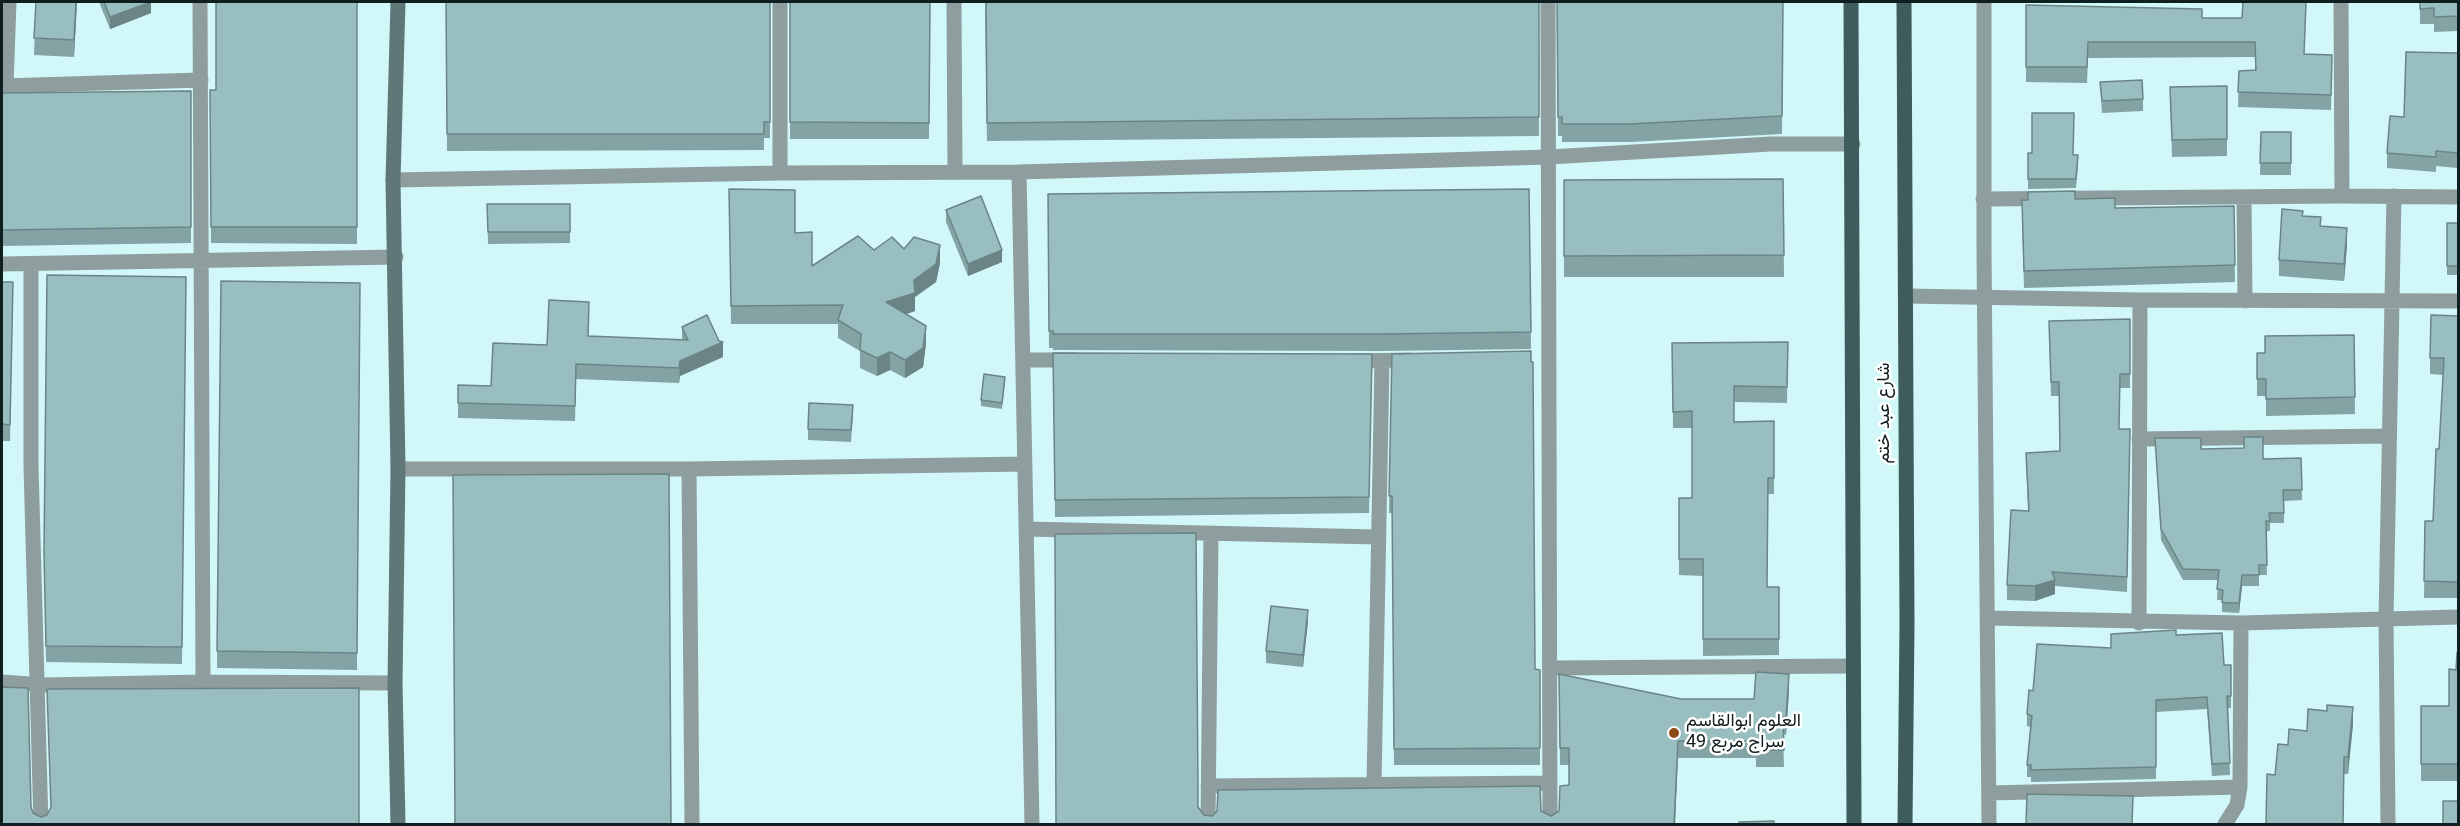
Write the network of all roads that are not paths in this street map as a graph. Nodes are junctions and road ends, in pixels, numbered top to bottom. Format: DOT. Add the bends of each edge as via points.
graph roads {
  1 [pos="9,2"];
  2 [pos="200,2"];
  3 [pos="398,2"];
  4 [pos="780,2"];
  5 [pos="954,2"];
  6 [pos="1548,2"];
  7 [pos="1851,2"];
  8 [pos="1904,2"];
  9 [pos="1984,2"];
  10 [pos="2341,2"];
  11 [pos="201,80"];
  12 [pos="4,86"];
  13 [pos="1852,144"];
  14 [pos="1549,157"];
  15 [pos="956,171"];
  16 [pos="1019,172"];
  17 [pos="780,173"];
  18 [pos="393,180"];
  19 [pos="2244,196"];
  20 [pos="2342,196"];
  21 [pos="2394,196"];
  22 [pos="2458,197"];
  23 [pos="1983,199"];
  24 [pos="396,257"];
  25 [pos="201,261"];
  26 [pos="2,264"];
  27 [pos="32,264"];
  28 [pos="1906,296"];
  29 [pos="1985,297"];
  30 [pos="2140,300"];
  31 [pos="2245,301"];
  32 [pos="2458,301"];
  33 [pos="2391,302"];
  34 [pos="1023,360"];
  35 [pos="1095,360"];
  36 [pos="1430,360"];
  37 [pos="1334,361"];
  38 [pos="1382,361"];
  39 [pos="2388,436"];
  40 [pos="2139,439"];
  41 [pos="1025,464"];
  42 [pos="398,469"];
  43 [pos="689,469"];
  44 [pos="1026,529"];
  45 [pos="1211,533"];
  46 [pos="1377,537"];
  47 [pos="2458,617"];
  48 [pos="1988,618"];
  49 [pos="2386,618"];
  50 [pos="2139,623"];
  51 [pos="2241,623"];
  52 [pos="1853,666"];
  53 [pos="1550,669"];
  54 [pos="2,682"];
  55 [pos="203,682"];
  56 [pos="395,683"];
  57 [pos="37,684"];
  58 [pos="1550,783"];
  59 [pos="1374,784"];
  60 [pos="1208,786"];
  61 [pos="2240,787"];
  62 [pos="1989,793"];
  63 [pos="41,825"];
  64 [pos="398,825"];
  65 [pos="692,825"];
  66 [pos="1032,825"];
  67 [pos="1208,825"];
  68 [pos="1550,825"];
  69 [pos="1854,825"];
  70 [pos="1905,825"];
  71 [pos="1989,825"];
  72 [pos="2225,825"];
  73 [pos="2388,825"];
  1 -- 12 [label="street"];
  2 -- 11 [label="street"];
  3 -- 18 [label="street"];
  4 -- 17 [label="street"];
  5 -- 15 [label="street"];
  6 -- 14 [label="street"];
  7 -- 13 [label="main road, شارع عبد ختم"];
  8 -- 28 [label="main road, شارع عبد ختم"];
  9 -- 23 [label="street"];
  10 -- 20 [label="street"];
  11 -- 12 [label="street"];
  11 -- 25 [label="street"];
  13 -- 14 [label="street" via="1771,144"];
  13 -- 52 [label="main road, شارع عبد ختم"];
  14 -- 16 [label="street"];
  14 -- 53 [label="street" via="1543,358"];
  15 -- 16 [label="street"];
  15 -- 17 [label="street"];
  16 -- 34 [label="street"];
  17 -- 18 [label="street"];
  18 -- 24 [label="street"];
  19 -- 20 [label="street"];
  19 -- 23 [label="street"];
  19 -- 31 [label="street"];
  20 -- 21 [label="street"];
  21 -- 22 [label="street"];
  21 -- 33 [label="street"];
  23 -- 29 [label="street"];
  24 -- 25 [label="street"];
  24 -- 42 [label="street"];
  25 -- 27 [label="street"];
  25 -- 55 [label="street"];
  26 -- 27 [label="street"];
  27 -- 57 [label="street" via="31,467"];
  28 -- 29 [label="street"];
  28 -- 70 [label="main road, شارع عبد ختم"];
  29 -- 30 [label="street"];
  29 -- 48 [label="street"];
  30 -- 31 [label="street"];
  30 -- 40 [label="street"];
  31 -- 33 [label="street"];
  32 -- 33 [label="street"];
  33 -- 39 [label="street"];
  34 -- 35 [label="street"];
  34 -- 41 [label="street"];
  36 -- 38 [label="street"];
  37 -- 38 [label="street"];
  38 -- 46 [label="street"];
  39 -- 40 [label="street"];
  39 -- 49 [label="street"];
  40 -- 50 [label="street"];
  41 -- 43 [label="street"];
  41 -- 44 [label="street"];
  42 -- 43 [label="street"];
  42 -- 56 [label="street"];
  43 -- 65 [label="street"];
  44 -- 45 [label="street"];
  44 -- 66 [label="street"];
  45 -- 46 [label="street"];
  45 -- 60 [label="street"];
  46 -- 59 [label="street"];
  47 -- 49 [label="street"];
  48 -- 50 [label="street"];
  48 -- 62 [label="street"];
  49 -- 51 [label="street"];
  49 -- 73 [label="street"];
  50 -- 51 [label="street"];
  51 -- 61 [label="street"];
  52 -- 53 [label="street"];
  52 -- 69 [label="main road, شارع عبد ختم"];
  53 -- 58 [label="street"];
  54 -- 57 [label="street"];
  55 -- 56 [label="street"];
  55 -- 57 [label="street"];
  56 -- 64 [label="street"];
  57 -- 63 [label="street"];
  58 -- 59 [label="street"];
  58 -- 68 [label="street"];
  59 -- 60 [label="street"];
  60 -- 67 [label="street"];
  61 -- 62 [label="street"];
  61 -- 72 [label="street" via="2237,805"];
  62 -- 71 [label="street"];
}
